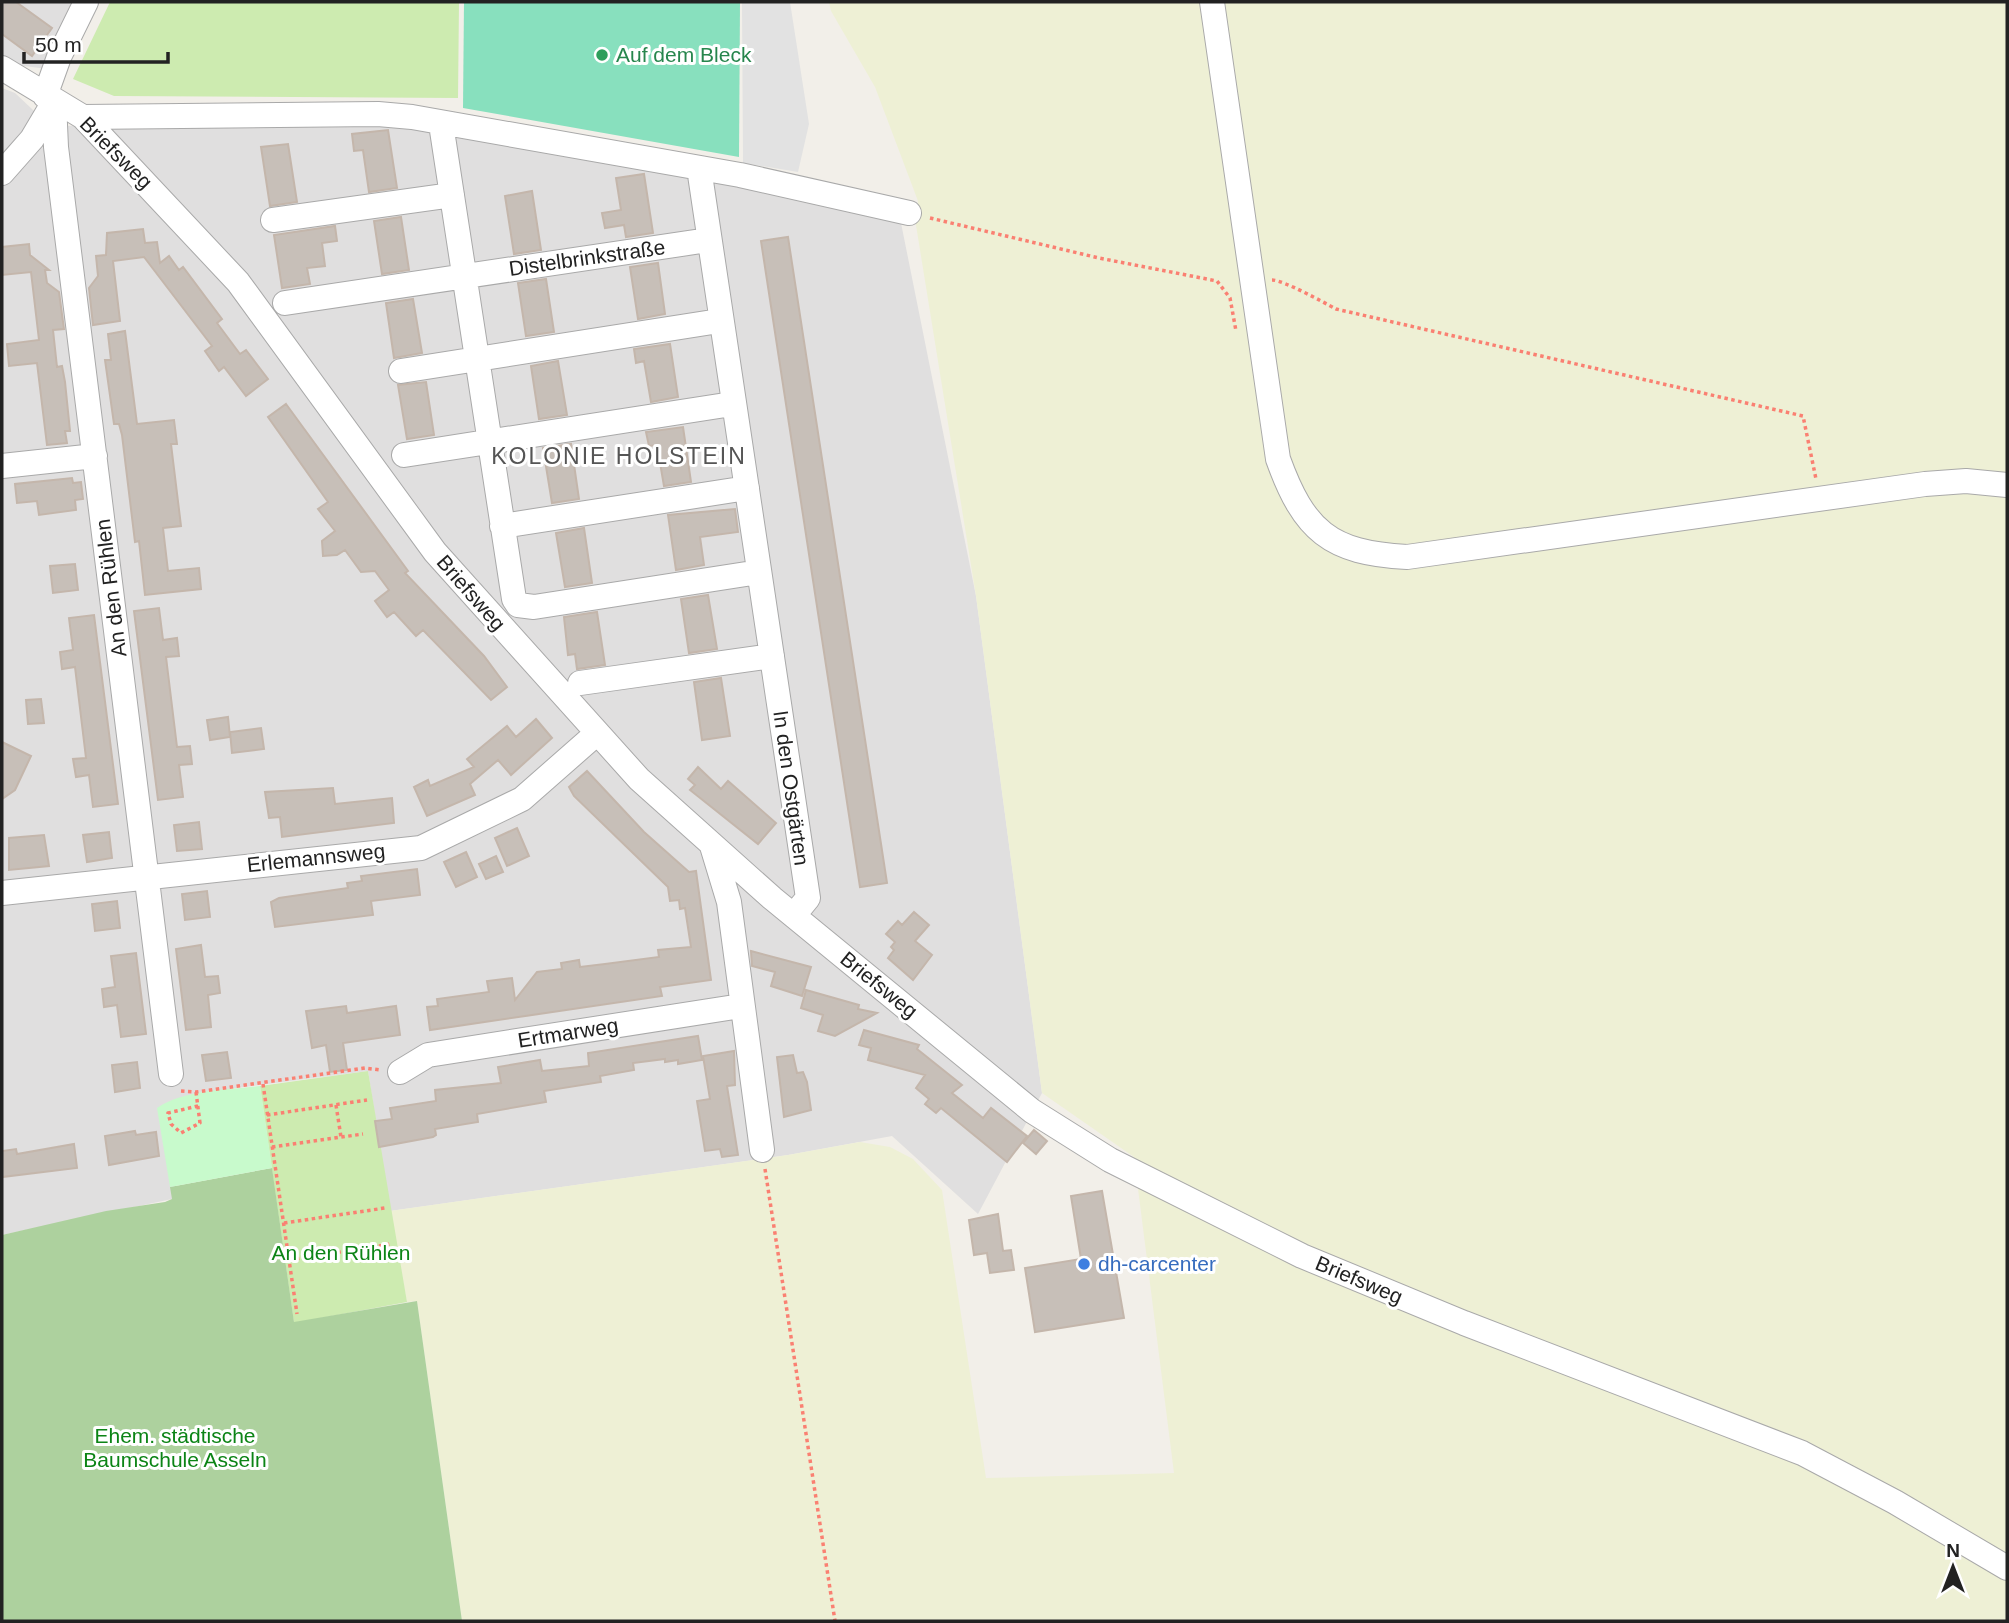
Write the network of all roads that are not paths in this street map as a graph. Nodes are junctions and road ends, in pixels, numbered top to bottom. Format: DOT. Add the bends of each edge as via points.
graph roads {
  1 [pos="86,2"];
  2 [pos="1212,2"];
  3 [pos="2,68"];
  4 [pos="49,99"];
  5 [pos="83,117"];
  6 [pos="441,124"];
  7 [pos="699,169"];
  8 [pos="2,173"];
  9 [pos="452,195"];
  10 [pos="909,213"];
  11 [pos="273,220"];
  12 [pos="708,240"];
  13 [pos="466,276"];
  14 [pos="285,303"];
  15 [pos="719,321"];
  16 [pos="477,359"];
  17 [pos="401,371"];
  18 [pos="732,404"];
  19 [pos="489,442"];
  20 [pos="404,455"];
  21 [pos="95,456"];
  22 [pos="2,466"];
  23 [pos="2003,484"];
  24 [pos="747,488"];
  25 [pos="502,526"];
  26 [pos="759,572"];
  27 [pos="772,656"];
  28 [pos="580,683"];
  29 [pos="596,734"];
  30 [pos="711,843"];
  31 [pos="146,876"];
  32 [pos="2,893"];
  33 [pos="772,898"];
  34 [pos="794,915"];
  35 [pos="733,934"];
  36 [pos="741,1006"];
  37 [pos="400,1072"];
  38 [pos="174,1081"];
  39 [pos="762,1150"];
  40 [pos="2007,1568"];
  1 -- 4 [label="street"];
  2 -- 23 [label="street" via="1278,459 1304,513 1321,533 1369,555 1407,557 1925,484"];
  3 -- 4 [label="street, Briefsweg"];
  4 -- 5 [label="street, Briefsweg"];
  4 -- 8 [label="street" via="32,139"];
  4 -- 21 [label="street, An den Rühlen"];
  5 -- 6 [label="street" via="378,114"];
  5 -- 29 [label="street, Briefsweg" via="239,282 435,552"];
  6 -- 7 [label="street"];
  6 -- 9 [label="street"];
  7 -- 10 [label="street"];
  7 -- 12 [label="street, In den Ostgärten"];
  9 -- 11 [label="street"];
  9 -- 13 [label="street"];
  12 -- 13 [label="street, Distelbrinkstraße"];
  12 -- 15 [label="street, In den Ostgärten"];
  13 -- 14 [label="street, Distelbrinkstraße"];
  13 -- 16 [label="street"];
  15 -- 16 [label="street"];
  15 -- 18 [label="street, In den Ostgärten"];
  16 -- 17 [label="street"];
  16 -- 19 [label="street"];
  18 -- 19 [label="street"];
  18 -- 24 [label="street, In den Ostgärten"];
  19 -- 20 [label="street"];
  19 -- 25 [label="street"];
  21 -- 22 [label="street"];
  21 -- 31 [label="street, An den Rühlen"];
  24 -- 25 [label="street"];
  24 -- 26 [label="street, In den Ostgärten"];
  25 -- 26 [label="street" via="511,589 518,605 534,607"];
  26 -- 27 [label="street, In den Ostgärten"];
  27 -- 28 [label="street"];
  27 -- 34 [label="street, In den Ostgärten" via="807,898"];
  29 -- 30 [label="street, Briefsweg"];
  29 -- 31 [label="street, Erlemannsweg" via="522,799 421,848"];
  30 -- 33 [label="street, Briefsweg"];
  30 -- 35 [label="street" via="721,869"];
  31 -- 32 [label="street, Erlemannsweg"];
  31 -- 38 [label="street, An den Rühlen"];
  33 -- 34 [label="street, Briefsweg"];
  33 -- 35 [label="street" via="748,907"];
  34 -- 40 [label="street, Briefsweg" via="1032,1111 1110,1160 1327,1268 1802,1453"];
  35 -- 36 [label="street"];
  36 -- 37 [label="street, Ertmarweg" via="428,1055"];
  36 -- 39 [label="street"];
}
